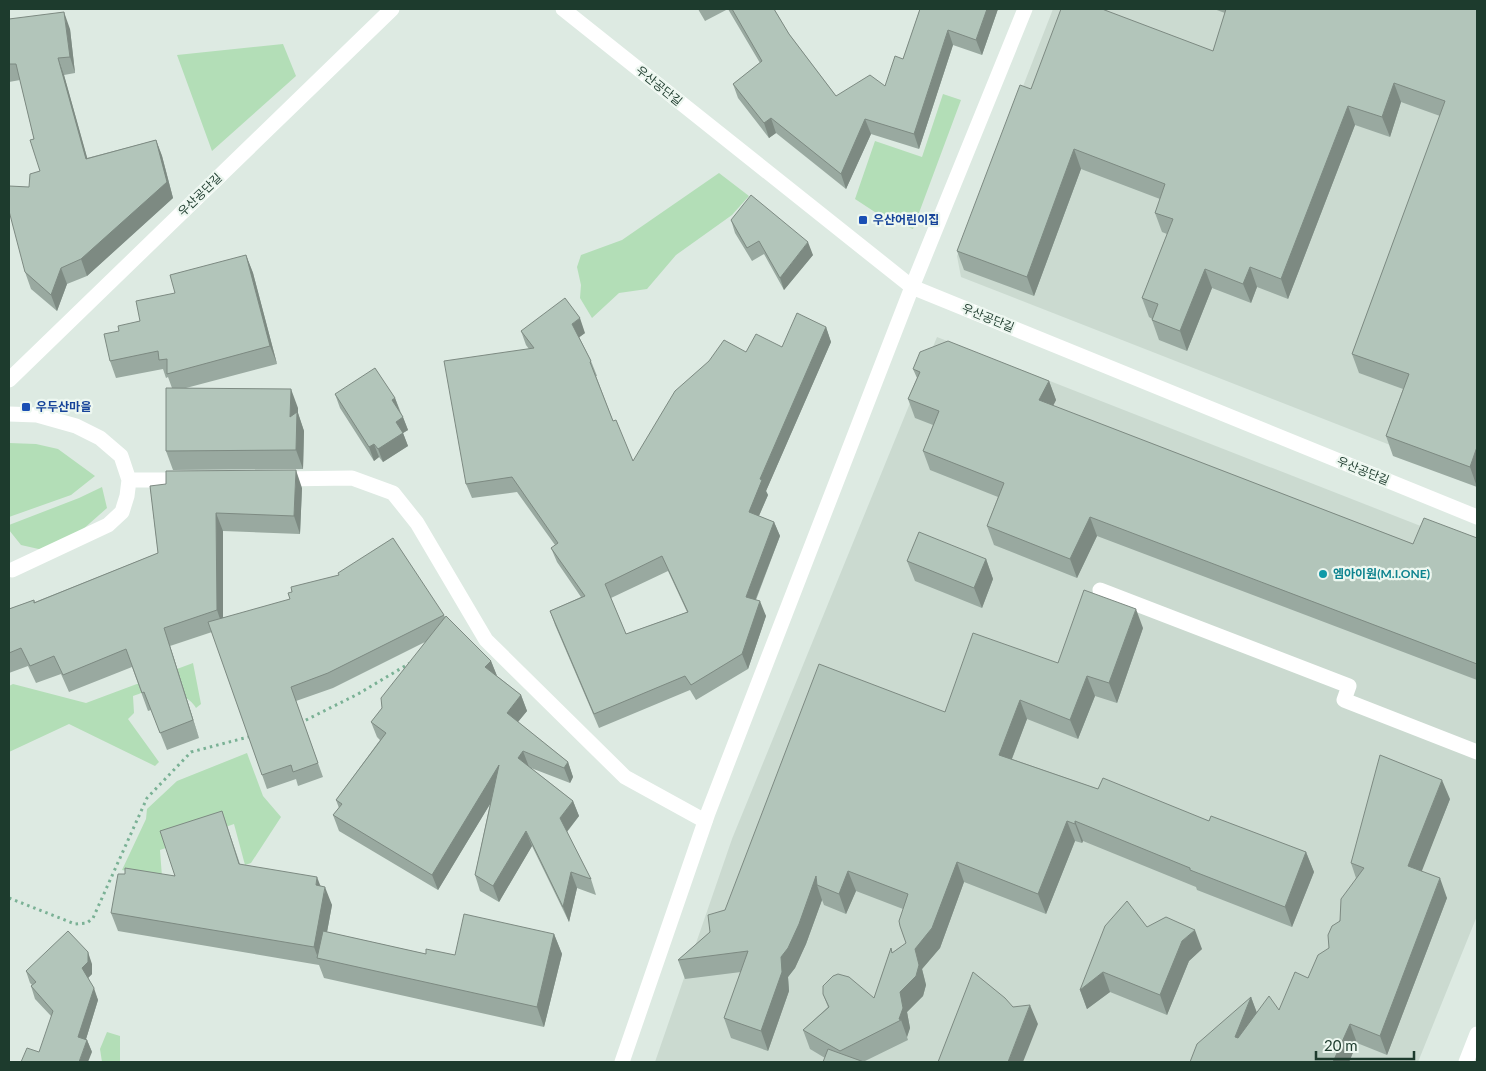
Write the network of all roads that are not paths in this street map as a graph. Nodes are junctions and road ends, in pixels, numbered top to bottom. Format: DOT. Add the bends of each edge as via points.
graph roads {
  1 [pos="392,9"];
  2 [pos="563,9"];
  3 [pos="1025,9"];
  4 [pos="912,287"];
  5 [pos="9,380"];
  6 [pos="9,414"];
  7 [pos="264,479"];
  8 [pos="129,480"];
  9 [pos="197,480"];
  10 [pos="1477,517"];
  11 [pos="12,570"];
  12 [pos="1100,590"];
  13 [pos="1477,752"];
  14 [pos="705,821"];
  15 [pos="1477,1034"];
  16 [pos="622,1062"];
  17 [pos="1466,1062"];
  1 -- 5 [label="street, 우산공단길"];
  2 -- 4 [label="street, 우산공단길"];
  3 -- 4 [label="street"];
  4 -- 10 [label="street, 우산공단길"];
  4 -- 14 [label="street"];
  6 -- 8 [label="street" via="37,415 76,426 100,438 121,456"];
  7 -- 14 [label="street" via="352,478 393,493 417,524 486,640 625,777"];
  8 -- 9 [label="street"];
  8 -- 11 [label="street" via="122,512 108,525"];
  12 -- 13 [label="street" via="1349,686 1344,700"];
  14 -- 16 [label="street"];
  15 -- 17 [label="street"];
}
